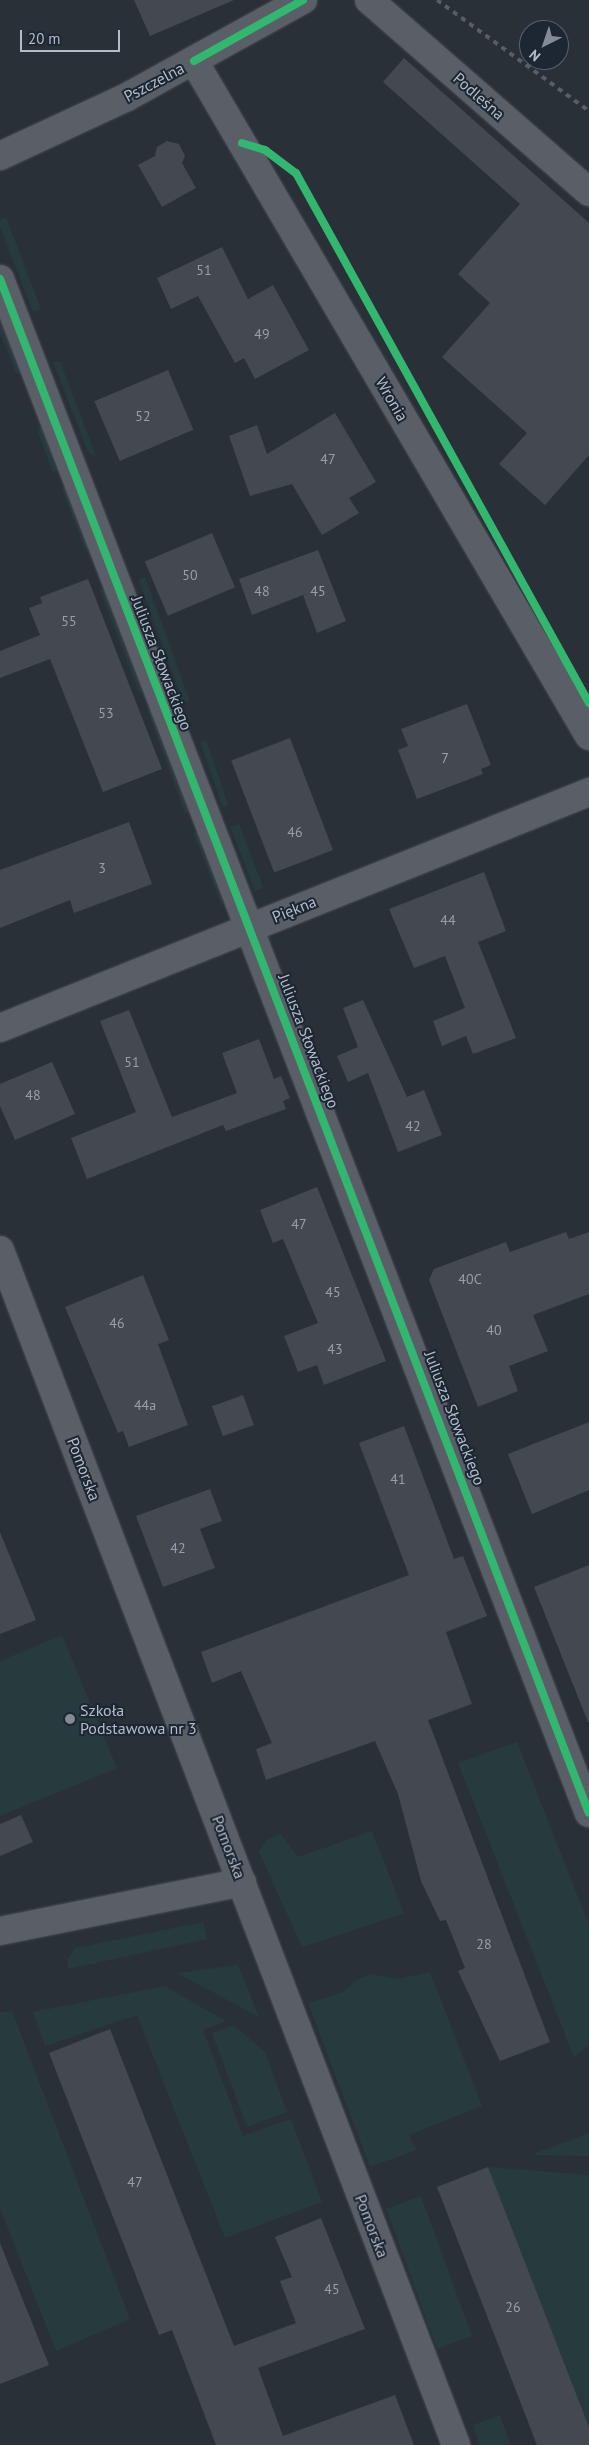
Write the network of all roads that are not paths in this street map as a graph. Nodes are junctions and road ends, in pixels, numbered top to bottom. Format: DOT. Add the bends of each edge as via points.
graph roads {
  1 [pos="303,0"];
  2 [pos="369,0"];
  3 [pos="194,61"];
  4 [pos="0,156"];
  5 [pos="589,192"];
  6 [pos="0,280"];
  7 [pos="589,736"];
  8 [pos="589,792"];
  9 [pos="249,927"];
  10 [pos="0,1028"];
  11 [pos="0,1250"];
  12 [pos="589,1812"];
  13 [pos="242,1882"];
  14 [pos="0,1931"];
  15 [pos="456,2445"];
  1 -- 3 [label="street, Pszczelna"];
  2 -- 5 [label="street, Podleśna"];
  3 -- 4 [label="street, Pszczelna" via="127,97"];
  3 -- 7 [label="street, Wronia"];
  6 -- 9 [label="street, Juliusza Słowackiego"];
  8 -- 9 [label="street, Piękna"];
  9 -- 10 [label="street, Piękna"];
  9 -- 12 [label="street, Juliusza Słowackiego"];
  11 -- 13 [label="street, Pomorska"];
  13 -- 14 [label="street"];
  13 -- 15 [label="street, Pomorska"];
}
